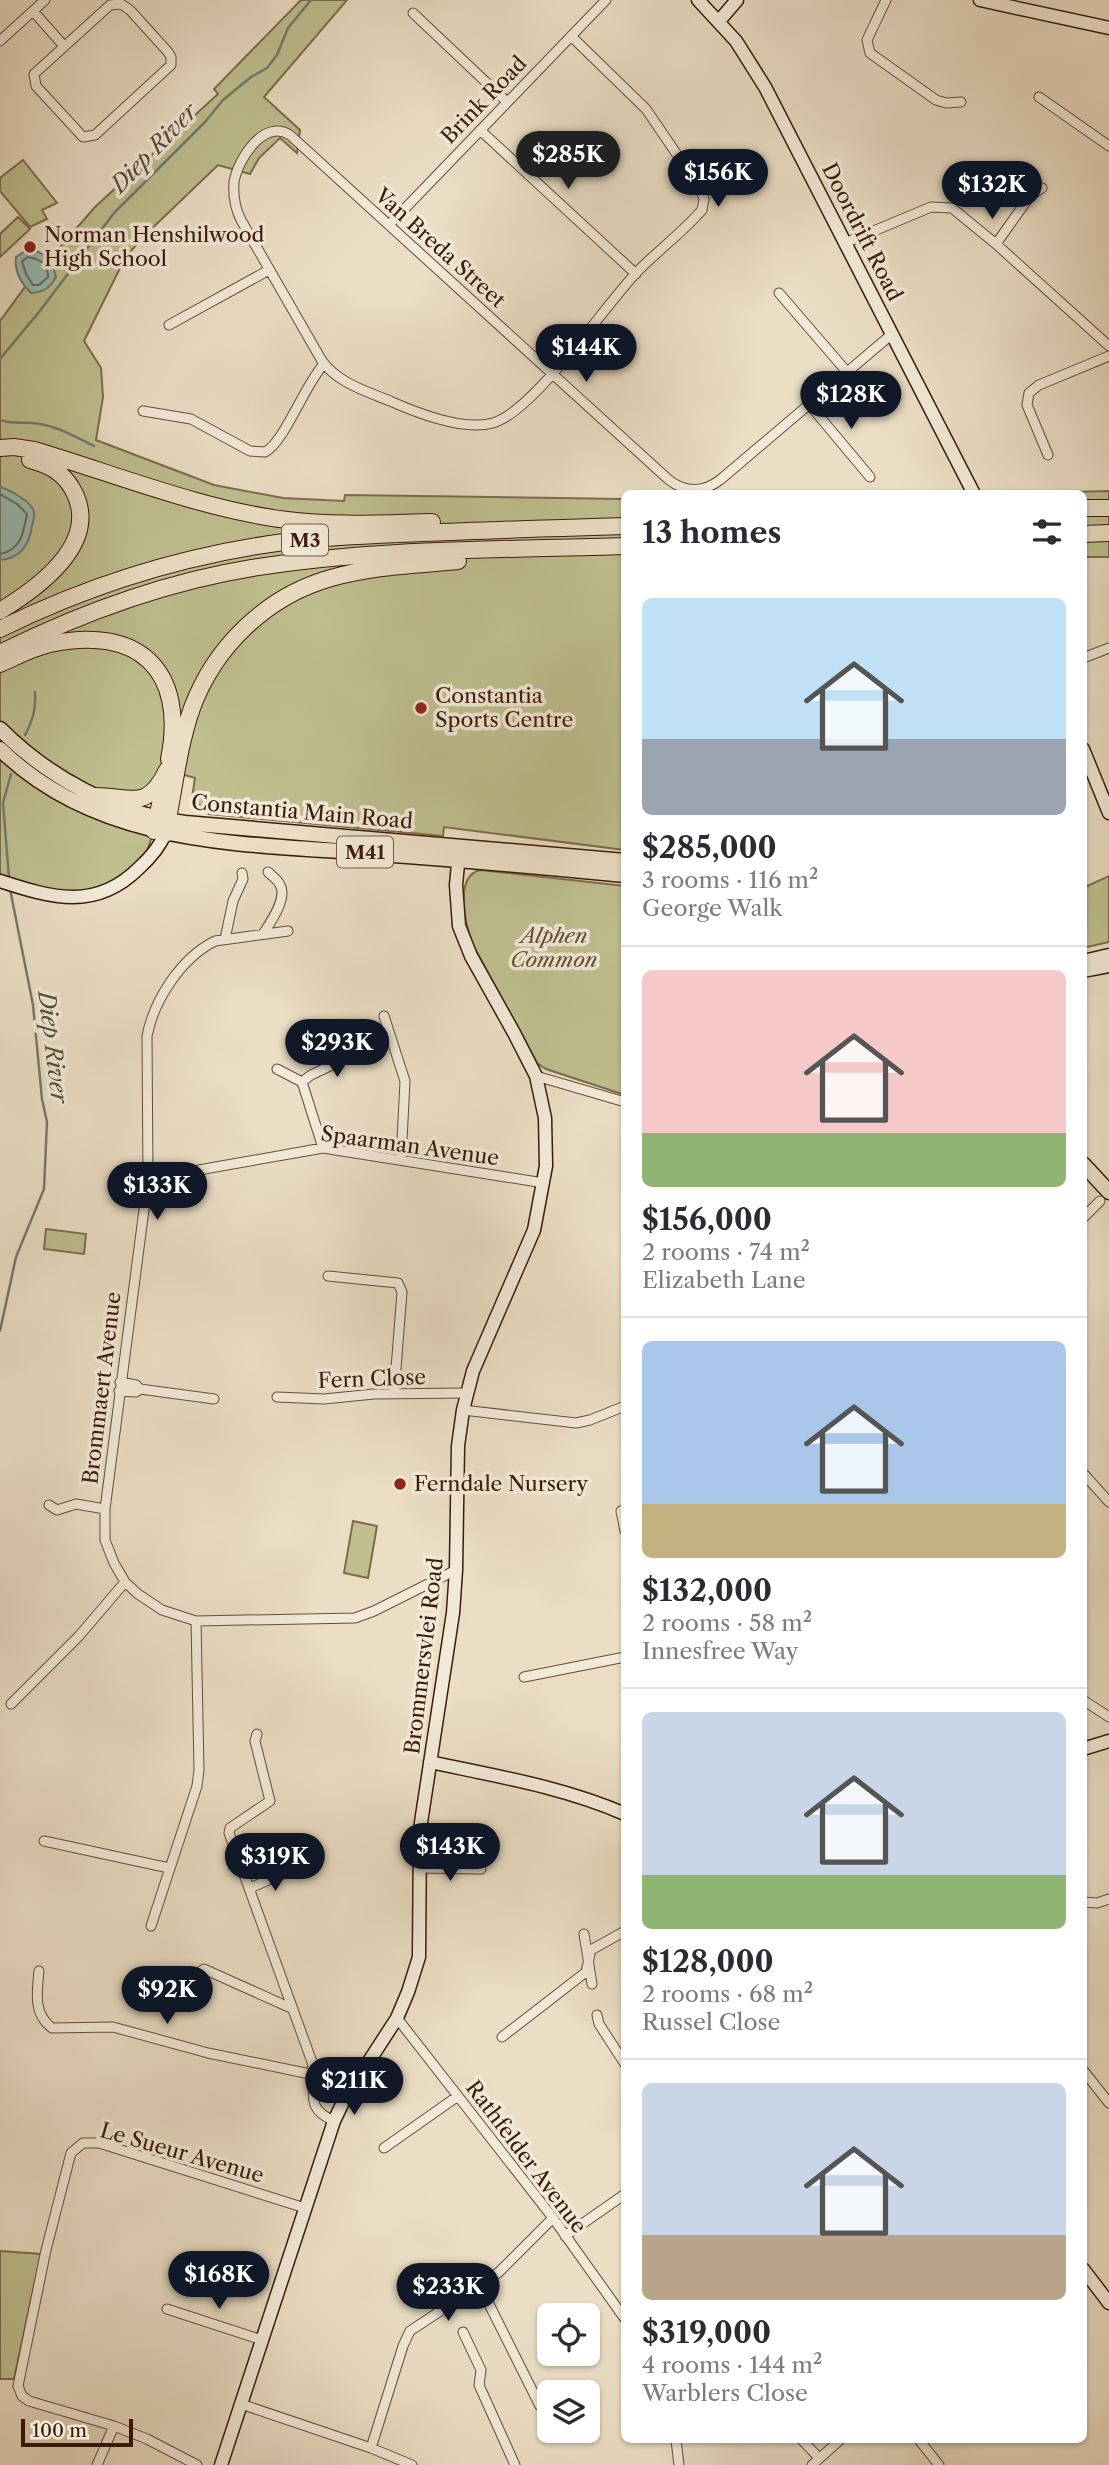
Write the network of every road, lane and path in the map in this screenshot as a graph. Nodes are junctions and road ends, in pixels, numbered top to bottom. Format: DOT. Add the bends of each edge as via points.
graph roads {
  1 [pos="45,0"];
  2 [pos="606,0"];
  3 [pos="698,0"];
  4 [pos="737,0"];
  5 [pos="886,0"];
  6 [pos="980,0"];
  7 [pos="1014,4"];
  8 [pos="33,11"];
  9 [pos="413,13"];
  10 [pos="719,21"];
  11 [pos="1109,28"];
  12 [pos="571,36"];
  13 [pos="0,41"];
  14 [pos="64,46"];
  15 [pos="1039,97"];
  16 [pos="507,102"];
  17 [pos="961,102"];
  18 [pos="480,130"];
  19 [pos="1109,146"];
  20 [pos="1042,188"];
  21 [pos="389,225"];
  22 [pos="845,243"];
  23 [pos="996,244"];
  24 [pos="269,270"];
  25 [pos="636,274"];
  26 [pos="779,293"];
  27 [pos="169,324"];
  28 [pos="892,334"];
  29 [pos="1109,346"];
  30 [pos="1109,356"];
  31 [pos="324,364"];
  32 [pos="847,372"];
  33 [pos="552,373"];
  34 [pos="809,404"];
  35 [pos="143,411"];
  36 [pos="0,448"];
  37 [pos="1048,456"];
  38 [pos="0,459"];
  39 [pos="870,477"];
  40 [pos="972,490"];
  41 [pos="1087,508"];
  42 [pos="1109,508"];
  43 [pos="621,526"];
  44 [pos="529,529"];
  45 [pos="1109,533"];
  46 [pos="1087,534"];
  47 [pos="621,547"];
  48 [pos="562,549"];
  49 [pos="0,611"];
  50 [pos="0,629"];
  51 [pos="1109,648"];
  52 [pos="0,653"];
  53 [pos="1087,656"];
  54 [pos="0,664"];
  55 [pos="0,729"];
  56 [pos="0,749"];
  57 [pos="167,770"];
  58 [pos="1088,777"];
  59 [pos="95,796"];
  60 [pos="1109,814"];
  61 [pos="161,826"];
  62 [pos="459,853"];
  63 [pos="621,861"];
  64 [pos="268,872"];
  65 [pos="242,873"];
  66 [pos="621,874"];
  67 [pos="0,881"];
  68 [pos="288,931"];
  69 [pos="263,934"];
  70 [pos="225,939"];
  71 [pos="1109,955"];
  72 [pos="1087,960"];
  73 [pos="1109,966"];
  74 [pos="1087,970"];
  75 [pos="384,1016"];
  76 [pos="331,1055"];
  77 [pos="277,1069"];
  78 [pos="536,1076"];
  79 [pos="302,1082"];
  80 [pos="621,1101"];
  81 [pos="323,1148"];
  82 [pos="401,1160"];
  83 [pos="1087,1170"];
  84 [pos="148,1178"];
  85 [pos="544,1183"];
  86 [pos="1104,1196"];
  87 [pos="1087,1213"];
  88 [pos="328,1276"];
  89 [pos="120,1386"];
  90 [pos="467,1393"];
  91 [pos="394,1394"];
  92 [pos="278,1397"];
  93 [pos="214,1399"];
  94 [pos="621,1408"];
  95 [pos="463,1410"];
  96 [pos="1087,1477"];
  97 [pos="1109,1502"];
  98 [pos="49,1505"];
  99 [pos="105,1509"];
  100 [pos="456,1570"];
  101 [pos="125,1582"];
  102 [pos="196,1621"];
  103 [pos="621,1658"];
  104 [pos="524,1678"];
  105 [pos="1087,1703"];
  106 [pos="11,1704"];
  107 [pos="1109,1717"];
  108 [pos="257,1734"];
  109 [pos="1109,1741"];
  110 [pos="1087,1748"];
  111 [pos="430,1762"];
  112 [pos="621,1812"];
  113 [pos="44,1842"];
  114 [pos="169,1868"];
  115 [pos="419,1868"];
  116 [pos="481,1869"];
  117 [pos="289,1871"];
  118 [pos="250,1888"];
  119 [pos="1109,1899"];
  120 [pos="1087,1902"];
  121 [pos="151,1926"];
  122 [pos="621,1933"];
  123 [pos="584,1934"];
  124 [pos="588,1961"];
  125 [pos="38,1971"];
  126 [pos="592,1984"];
  127 [pos="181,2003"];
  128 [pos="293,2010"];
  129 [pos="597,2015"];
  130 [pos="397,2018"];
  131 [pos="502,2037"];
  132 [pos="621,2058"];
  133 [pos="315,2075"];
  134 [pos="1087,2075"];
  135 [pos="458,2096"];
  136 [pos="1109,2103"];
  137 [pos="334,2121"];
  138 [pos="384,2148"];
  139 [pos="621,2197"];
  140 [pos="305,2208"];
  141 [pos="553,2218"];
  142 [pos="565,2236"];
  143 [pos="1087,2274"];
  144 [pos="481,2286"];
  145 [pos="1109,2302"];
  146 [pos="167,2309"];
  147 [pos="621,2313"];
  148 [pos="463,2332"];
  149 [pos="262,2340"];
  150 [pos="537,2400"];
  151 [pos="241,2404"];
  152 [pos="114,2426"];
  153 [pos="676,2443"];
  154 [pos="804,2443"];
  155 [pos="837,2443"];
  156 [pos="921,2443"];
  157 [pos="371,2448"];
  158 [pos="815,2462"];
  159 [pos="97,2465"];
  160 [pos="197,2465"];
  161 [pos="221,2465"];
  162 [pos="412,2465"];
  163 [pos="515,2465"];
  164 [pos="679,2465"];
  165 [pos="939,2465"];
  1 -- 8 [label="street"];
  2 -- 12 [label="street, Brink Road"];
  3 -- 10 [label="street, Doordrift Road"];
  4 -- 10 [label="street"];
  5 -- 17 [label="street" via="867,40 870,53 936,100"];
  6 -- 7 [label="street"];
  7 -- 11 [label="street"];
  8 -- 13 [label="street"];
  8 -- 14 [label="street"];
  9 -- 16 [label="street"];
  10 -- 22 [label="street, Doordrift Road" via="765,87"];
  12 -- 16 [label="street, Brink Road"];
  12 -- 25 [label="street" via="646,109 703,194 699,213"];
  14 -- 14 [label="street" via="110,5 121,4 172,61 168,70 95,135 83,137 34,82 37,70"];
  15 -- 19 [label="street"];
  16 -- 18 [label="street, Brink Road"];
  18 -- 21 [label="street, Brink Road"];
  18 -- 25 [label="street"];
  20 -- 23 [label="street" via="1030,196"];
  21 -- 24 [label="street, Van Breda Street" via="290,135 277,130 263,135 244,155 234,182 234,198"];
  21 -- 33 [label="street, Van Breda Street"];
  22 -- 23 [label="street" via="939,206 958,211"];
  22 -- 28 [label="street, Doordrift Road"];
  23 -- 29 [label="street"];
  24 -- 27 [label="street"];
  24 -- 31 [label="street"];
  25 -- 33 [label="street"];
  26 -- 32 [label="street"];
  28 -- 32 [label="street, Van Breda Street"];
  28 -- 40 [label="street, Doordrift Road"];
  30 -- 37 [label="street" via="1030,393 1027,405"];
  31 -- 33 [label="street" via="342,380 407,409 474,426 513,413"];
  31 -- 35 [label="street" via="265,453 250,451 191,419"];
  32 -- 34 [label="street, Van Breda Street"];
  33 -- 34 [label="street, Van Breda Street" via="669,480 690,490 716,483"];
  34 -- 39 [label="street"];
  36 -- 44 [label="highway" via="34,450 218,506 288,520 499,522"];
  38 -- 49 [label="highway" via="32,460 60,472 76,496 79,517 70,549 50,575"];
  41 -- 42 [label="highway"];
  43 -- 44 [label="highway, M3"];
  44 -- 50 [label="highway, M3" via="368,534 238,550 100,587"];
  45 -- 46 [label="highway"];
  47 -- 48 [label="highway, M3"];
  48 -- 52 [label="highway, M3" via="370,554 250,568 116,603"];
  48 -- 61 [label="highway" via="361,571 322,581 274,604 232,641 203,685 192,709"];
  51 -- 53 [label="street"];
  54 -- 57 [label="highway" via="64,642 102,641 141,654 159,670 170,691 174,714"];
  55 -- 59 [label="main road, Constantia Main Road / M41" via="57,776"];
  56 -- 61 [label="main road, Constantia Main Road / M41" via="67,798 112,819"];
  57 -- 59 [label="highway" via="157,788 144,798"];
  57 -- 61 [label="highway"];
  58 -- 60 [label="street"];
  59 -- 61 [label="main road, Constantia Main Road / M41"];
  61 -- 62 [label="main road, Constantia Main Road / M41"];
  61 -- 67 [label="street" via="141,867 111,890 82,897 43,894"];
  62 -- 63 [label="main road, Constantia Main Road / M41"];
  62 -- 66 [label="main road, Constantia Main Road / M41"];
  62 -- 78 [label="street, Brommersvlei Road" via="456,910 463,940"];
  64 -- 69 [label="street" via="282,891"];
  65 -- 70 [label="street"];
  68 -- 69 [label="street, Brommaert Avenue"];
  69 -- 70 [label="street, Brommaert Avenue"];
  70 -- 84 [label="street, Brommaert Avenue" via="207,945 192,958 153,1013 148,1036"];
  71 -- 72 [label="street"];
  73 -- 74 [label="street"];
  75 -- 82 [label="street" via="405,1082"];
  76 -- 79 [label="street" via="330,1066"];
  77 -- 79 [label="street"];
  78 -- 80 [label="street"];
  78 -- 85 [label="street, Brommersvlei Road" via="546,1130"];
  79 -- 81 [label="street"];
  81 -- 82 [label="street, Spaarman Avenue"];
  81 -- 84 [label="street, Spaarman Avenue"];
  82 -- 85 [label="street, Spaarman Avenue"];
  83 -- 86 [label="main road"];
  84 -- 89 [label="street, Brommaert Avenue"];
  85 -- 90 [label="street, Brommersvlei Road" via="525,1255"];
  86 -- 87 [label="street"];
  88 -- 91 [label="street" via="398,1283 401,1287"];
  89 -- 93 [label="street" via="136,1392"];
  89 -- 99 [label="street, Brommaert Avenue"];
  90 -- 91 [label="street, Fern Close"];
  90 -- 95 [label="street, Brommersvlei Road"];
  91 -- 92 [label="street, Fern Close"];
  94 -- 95 [label="street" via="576,1423"];
  95 -- 100 [label="street, Brommersvlei Road"];
  96 -- 97 [label="street"];
  98 -- 99 [label="street" via="57,1510 76,1504"];
  99 -- 101 [label="street, Brommaert Avenue" via="105,1540"];
  100 -- 102 [label="street, Brommaert Avenue" via="355,1618"];
  100 -- 111 [label="street, Brommersvlei Road"];
  101 -- 102 [label="street, Brommaert Avenue" via="162,1610"];
  101 -- 106 [label="street"];
  102 -- 114 [label="street" via="199,1770"];
  103 -- 104 [label="street"];
  105 -- 107 [label="street"];
  108 -- 118 [label="street" via="270,1801 230,1828"];
  109 -- 110 [label="street"];
  111 -- 112 [label="street" via="530,1783"];
  111 -- 115 [label="street, Brommersvlei Road"];
  113 -- 114 [label="street"];
  114 -- 121 [label="street"];
  115 -- 116 [label="street"];
  115 -- 130 [label="street, Brommersvlei Road" via="419,1957"];
  117 -- 118 [label="street"];
  118 -- 128 [label="street"];
  119 -- 120 [label="street"];
  122 -- 124 [label="street" via="591,1950"];
  123 -- 124 [label="street"];
  124 -- 126 [label="street"];
  124 -- 131 [label="street" via="586,1972"];
  125 -- 133 [label="street" via="37,2002 45,2023 52,2028 113,2027"];
  127 -- 128 [label="street" via="204,1969"];
  128 -- 133 [label="street"];
  129 -- 132 [label="street"];
  130 -- 135 [label="street, Rathfelder Avenue"];
  130 -- 137 [label="street, Brommersvlei Road"];
  133 -- 137 [label="street" via="316,2110"];
  134 -- 136 [label="street"];
  135 -- 138 [label="street"];
  135 -- 141 [label="street, Rathfelder Avenue"];
  137 -- 140 [label="street, Brommersvlei Road"];
  139 -- 142 [label="street"];
  140 -- 149 [label="street, Brommersvlei Road"];
  140 -- 152 [label="street, Le Sueur Avenue" via="99,2143 90,2141 75,2148 46,2250 18,2386 29,2401"];
  141 -- 142 [label="street, Rathfelder Avenue"];
  141 -- 144 [label="street"];
  142 -- 147 [label="street, Rathfelder Avenue"];
  143 -- 145 [label="street"];
  144 -- 150 [label="street"];
  144 -- 157 [label="street" via="406,2336"];
  146 -- 149 [label="street"];
  148 -- 163 [label="street" via="481,2370 479,2385"];
  149 -- 151 [label="street, Brommersvlei Road"];
  151 -- 157 [label="street"];
  151 -- 161 [label="street, Brommersvlei Road"];
  152 -- 159 [label="street"];
  152 -- 160 [label="street, Le Sueur Avenue"];
  153 -- 164 [label="street"];
  154 -- 158 [label="street"];
  155 -- 158 [label="street"];
  156 -- 165 [label="street"];
  157 -- 162 [label="street"];
}
